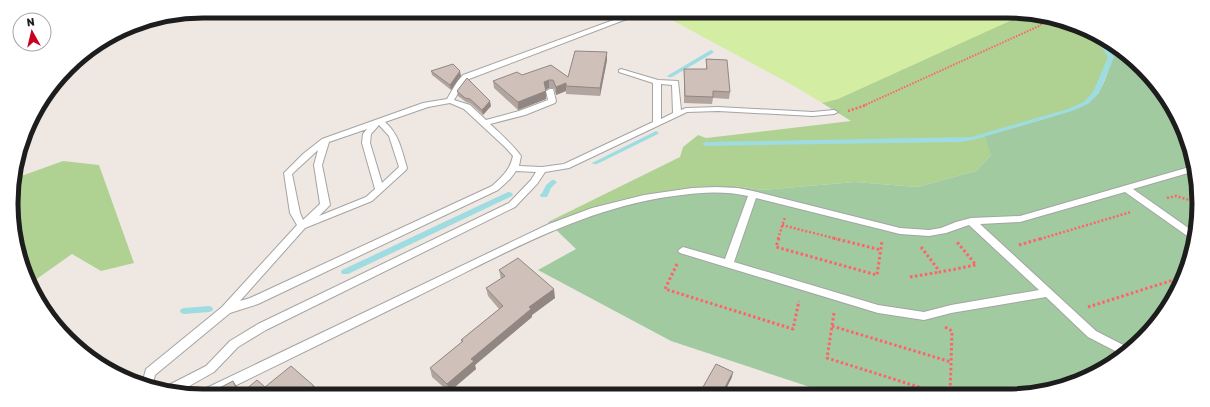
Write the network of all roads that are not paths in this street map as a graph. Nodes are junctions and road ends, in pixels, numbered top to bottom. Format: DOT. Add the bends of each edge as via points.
graph roads {
  1 [pos="625,18"];
  2 [pos="621,71"];
  3 [pos="657,82"];
  4 [pos="550,92"];
  5 [pos="450,101"];
  6 [pos="834,112"];
  7 [pos="677,114"];
  8 [pos="378,121"];
  9 [pos="484,123"];
  10 [pos="657,123"];
  11 [pos="325,141"];
  12 [pos="515,168"];
  13 [pos="542,170"];
  14 [pos="1189,170"];
  15 [pos="1125,188"];
  16 [pos="380,190"];
  17 [pos="753,194"];
  18 [pos="971,221"];
  19 [pos="302,226"];
  20 [pos="1189,233"];
  21 [pos="682,252"];
  22 [pos="728,264"];
  23 [pos="1046,293"];
  24 [pos="226,310"];
  25 [pos="1121,349"];
  26 [pos="148,380"];
  27 [pos="178,387"];
  28 [pos="217,389"];
  1 -- 5 [label="lane" via="466,77"];
  2 -- 3 [label="lane"];
  3 -- 7 [label="lane" via="675,83"];
  3 -- 10 [label="lane"];
  4 -- 9 [label="lane" via="552,101 522,113"];
  5 -- 8 [label="lane" via="426,105"];
  5 -- 9 [label="lane" via="467,108"];
  6 -- 7 [label="lane" via="812,114 718,109 686,110"];
  7 -- 10 [label="lane"];
  8 -- 11 [label="lane"];
  8 -- 16 [label="lane" via="367,134 366,143"];
  8 -- 16 [label="lane" via="393,136 403,168"];
  9 -- 12 [label="lane" via="517,156"];
  10 -- 13 [label="lane" via="566,166"];
  11 -- 19 [label="lane" via="318,165 325,205"];
  11 -- 19 [label="lane" via="288,172 295,212"];
  12 -- 13 [label="lane"];
  12 -- 24 [label="lane" via="495,188 254,301"];
  13 -- 27 [label="lane" via="512,205 262,327 234,344 210,369"];
  14 -- 15 [label="lane"];
  15 -- 18 [label="lane" via="1020,219"];
  15 -- 20 [label="lane"];
  16 -- 19 [label="lane" via="369,199"];
  17 -- 18 [label="lane" via="909,233 942,231"];
  17 -- 22 [label="lane"];
  17 -- 28 [label="lane" via="721,189 669,194 606,207 572,218"];
  18 -- 23 [label="lane"];
  19 -- 24 [label="lane"];
  21 -- 22 [label="lane"];
  22 -- 23 [label="lane" via="878,309 924,316"];
  23 -- 25 [label="lane" via="1092,334"];
  24 -- 26 [label="lane" via="150,372"];
}
